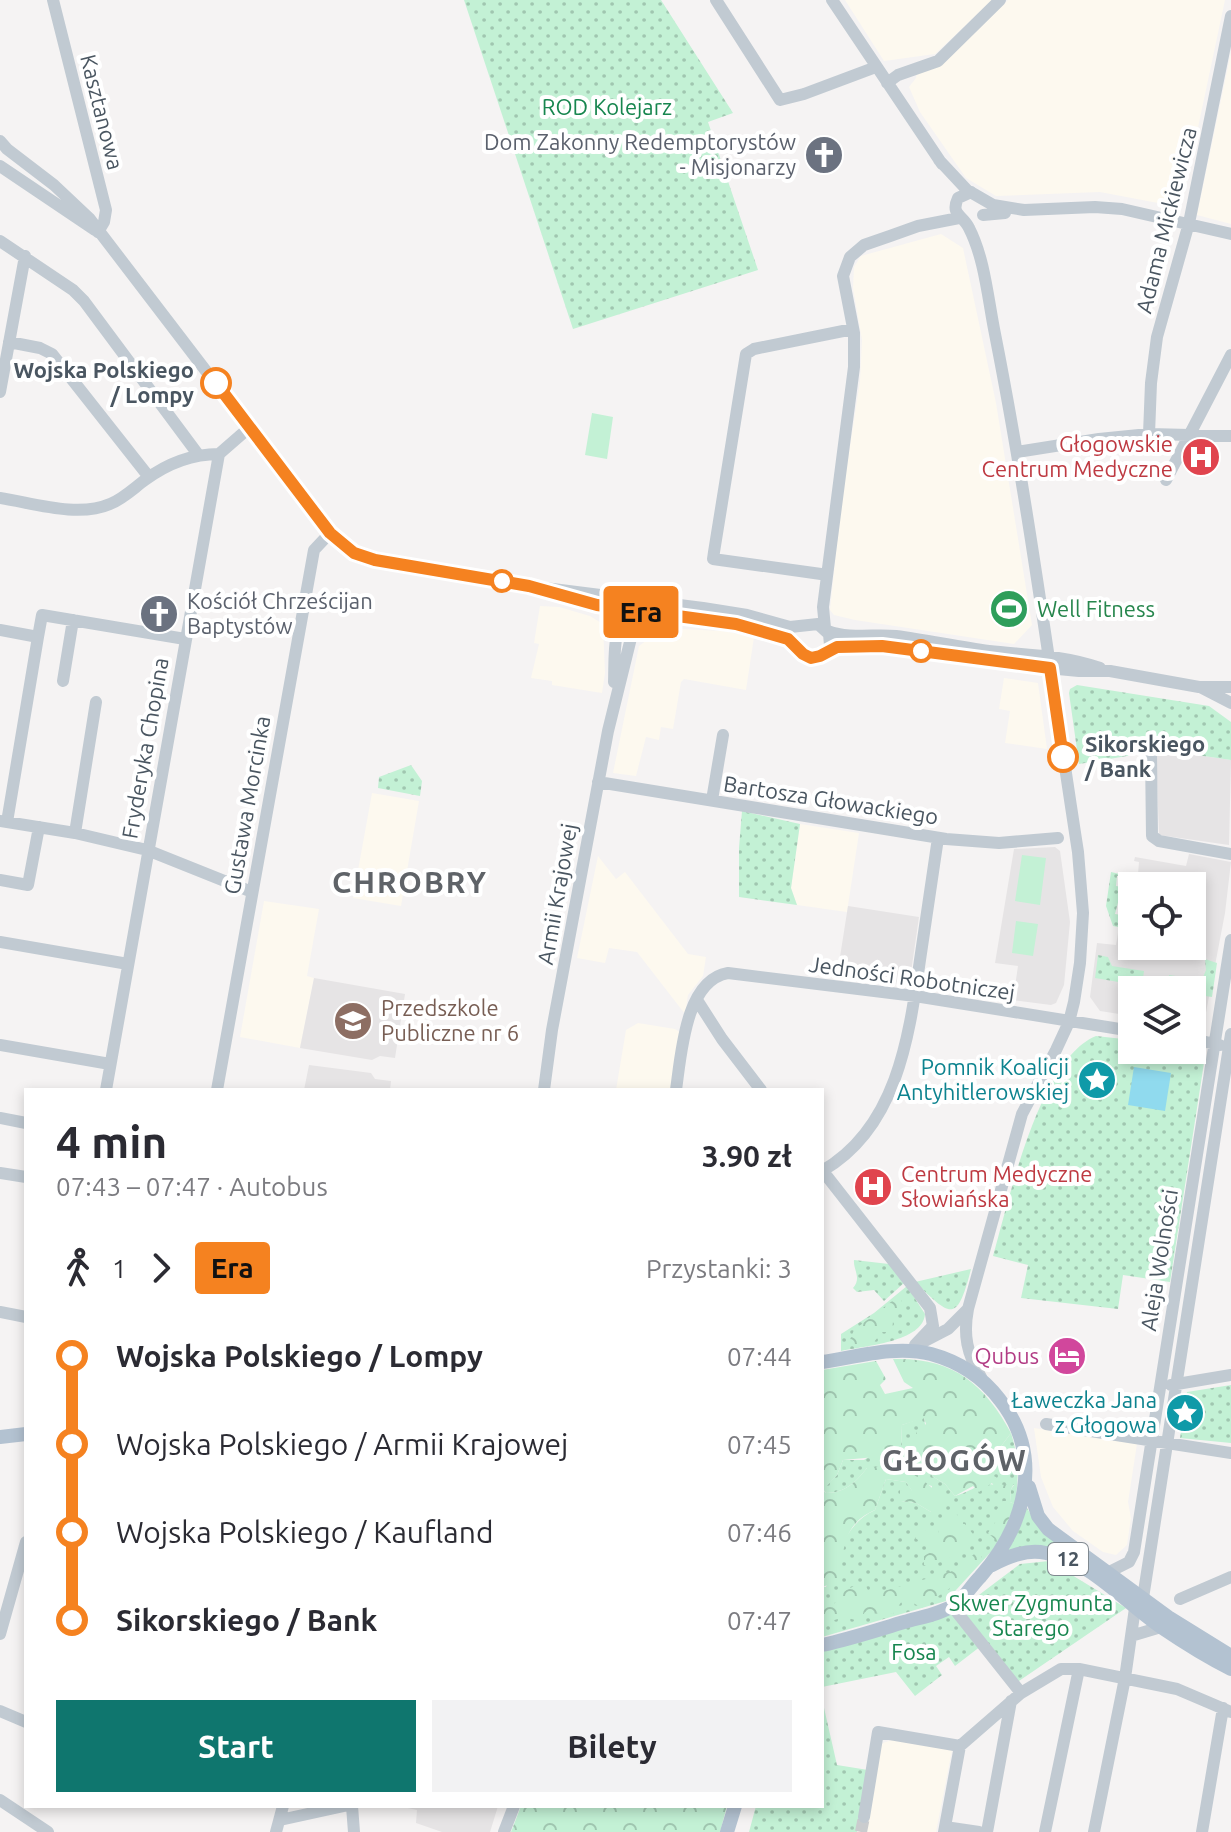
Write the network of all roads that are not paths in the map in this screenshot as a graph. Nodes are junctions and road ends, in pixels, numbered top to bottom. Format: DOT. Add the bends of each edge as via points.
graph roads {
  1 [pos="53,0"];
  2 [pos="716,0"];
  3 [pos="832,0"];
  4 [pos="1000,0"];
  5 [pos="1231,16"];
  6 [pos="876,67"];
  7 [pos="887,83"];
  8 [pos="0,141"];
  9 [pos="939,160"];
  10 [pos="0,166"];
  11 [pos="6,174"];
  12 [pos="971,192"];
  13 [pos="983,200"];
  14 [pos="1024,210"];
  15 [pos="966,213"];
  16 [pos="1189,223"];
  17 [pos="98,232"];
  18 [pos="1231,234"];
  19 [pos="0,241"];
  20 [pos="25,256"];
  21 [pos="853,329"];
  22 [pos="9,342"];
  23 [pos="1231,355"];
  24 [pos="0,392"];
  25 [pos="250,427"];
  26 [pos="1149,434"];
  27 [pos="1189,434"];
  28 [pos="1231,436"];
  29 [pos="1017,452"];
  30 [pos="197,453"];
  31 [pos="219,454"];
  32 [pos="149,477"];
  33 [pos="1166,480"];
  34 [pos="0,498"];
  35 [pos="833,516"];
  36 [pos="330,533"];
  37 [pos="821,574"];
  38 [pos="602,599"];
  39 [pos="664,609"];
  40 [pos="628,610"];
  41 [pos="73,620"];
  42 [pos="805,626"];
  43 [pos="0,630"];
  44 [pos="826,630"];
  45 [pos="38,637"];
  46 [pos="624,638"];
  47 [pos="185,639"];
  48 [pos="798,647"];
  49 [pos="826,652"];
  50 [pos="1049,662"];
  51 [pos="63,681"];
  52 [pos="1199,687"];
  53 [pos="1231,687"];
  54 [pos="96,702"];
  55 [pos="1231,703"];
  56 [pos="723,735"];
  57 [pos="1151,753"];
  58 [pos="598,782"];
  59 [pos="712,800"];
  60 [pos="4,822"];
  61 [pos="39,827"];
  62 [pos="75,833"];
  63 [pos="938,838"];
  64 [pos="1058,838"];
  65 [pos="147,850"];
  66 [pos="1231,854"];
  67 [pos="0,880"];
  68 [pos="252,892"];
  69 [pos="1231,940"];
  70 [pos="0,942"];
  71 [pos="128,964"];
  72 [pos="915,996"];
  73 [pos="697,1000"];
  74 [pos="1069,1022"];
  75 [pos="1118,1029"];
  76 [pos="1206,1042"];
  77 [pos="1213,1043"];
  78 [pos="1230,1043"];
  79 [pos="0,1045"];
  80 [pos="110,1064"];
  81 [pos="106,1088"];
  82 [pos="217,1088"];
  83 [pos="544,1088"];
  84 [pos="676,1088"];
  85 [pos="759,1088"];
  86 [pos="0,1118"];
  87 [pos="24,1123"];
  88 [pos="824,1169"];
  89 [pos="0,1173"];
  90 [pos="824,1173"];
  91 [pos="24,1177"];
  92 [pos="968,1309"];
  93 [pos="0,1312"];
  94 [pos="24,1317"];
  95 [pos="915,1345"];
  96 [pos="885,1352"];
  97 [pos="824,1362"];
  98 [pos="1231,1375"];
  99 [pos="981,1377"];
  100 [pos="1177,1383"];
  101 [pos="1159,1387"];
  102 [pos="1046,1424"];
  103 [pos="24,1434"];
  104 [pos="0,1437"];
  105 [pos="1150,1441"];
  106 [pos="24,1443"];
  107 [pos="1168,1444"];
  108 [pos="0,1445"];
  109 [pos="1231,1453"];
  110 [pos="1027,1467"];
  111 [pos="24,1549"];
  112 [pos="989,1567"];
  113 [pos="1109,1572"];
  114 [pos="1231,1577"];
  115 [pos="1180,1599"];
  116 [pos="1139,1603"];
  117 [pos="952,1606"];
  118 [pos="1161,1627"];
  119 [pos="0,1634"];
  120 [pos="1131,1636"];
  121 [pos="824,1644"];
  122 [pos="1231,1656"];
  123 [pos="1079,1669"];
  124 [pos="1231,1669"];
  125 [pos="1125,1678"];
  126 [pos="1016,1697"];
  127 [pos="1227,1710"];
  128 [pos="0,1711"];
  129 [pos="24,1721"];
  130 [pos="960,1746"];
  131 [pos="0,1800"];
  132 [pos="337,1808"];
  133 [pos="352,1808"];
  134 [pos="513,1808"];
  135 [pos="734,1808"];
  136 [pos="742,1808"];
  137 [pos="864,1817"];
  138 [pos="278,1826"];
  139 [pos="945,1829"];
  140 [pos="48,1832"];
  141 [pos="354,1832"];
  142 [pos="504,1832"];
  143 [pos="727,1832"];
  144 [pos="736,1832"];
  145 [pos="979,1832"];
  146 [pos="987,1832"];
  147 [pos="1045,1832"];
  148 [pos="1094,1832"];
  149 [pos="1202,1832"];
  1 -- 17 [label="street, Kasztanowa" via="106,210"];
  2 -- 6 [label="street" via="780,100"];
  3 -- 6 [label="street"];
  4 -- 7 [label="street" via="938,61"];
  5 -- 16 [label="street, Adama Mickiewicza"];
  6 -- 7 [label="street"];
  7 -- 9 [label="street"];
  8 -- 17 [label="street" via="73,201"];
  9 -- 12 [label="street"];
  9 -- 15 [label="street"];
  10 -- 11 [label="street"];
  11 -- 17 [label="street"];
  12 -- 13 [label="street"];
  12 -- 15 [label="street"];
  13 -- 14 [label="street"];
  13 -- 15 [label="street" via="985,208"];
  14 -- 15 [label="street"];
  14 -- 16 [label="street" via="1122,209"];
  15 -- 21 [label="street" via="864,245 850,257 844,282"];
  15 -- 29 [label="street"];
  16 -- 18 [label="street"];
  16 -- 26 [label="street, Adama Mickiewicza" via="1157,337"];
  17 -- 25 [label="street"];
  19 -- 20 [label="street"];
  20 -- 22 [label="street"];
  20 -- 30 [label="street" via="84,301"];
  21 -- 35 [label="street" via="854,367"];
  21 -- 37 [label="street" via="746,354 713,559"];
  22 -- 24 [label="street"];
  22 -- 32 [label="street" via="52,354"];
  23 -- 27 [label="street"];
  25 -- 31 [label="street"];
  25 -- 36 [label="street"];
  26 -- 27 [label="street"];
  26 -- 29 [label="street"];
  27 -- 28 [label="street"];
  27 -- 33 [label="street"];
  29 -- 50 [label="street"];
  30 -- 31 [label="street"];
  30 -- 32 [label="street"];
  31 -- 47 [label="street, Fryderyka Chopina"];
  32 -- 34 [label="street" via="97,508"];
  35 -- 37 [label="street"];
  35 -- 44 [label="street" via="823,607"];
  36 -- 38 [label="street" via="354,553 375,560"];
  36 -- 68 [label="street, Gustawa Morcinka" via="314,550"];
  37 -- 42 [label="street" via="815,608"];
  38 -- 39 [label="street"];
  38 -- 40 [label="street"];
  38 -- 46 [label="street"];
  39 -- 40 [label="street"];
  39 -- 42 [label="street"];
  39 -- 46 [label="street" via="641,620"];
  39 -- 48 [label="street" via="736,624"];
  40 -- 46 [label="street, Armii Krajowej"];
  41 -- 45 [label="street" via="42,615"];
  41 -- 47 [label="street"];
  41 -- 51 [label="street"];
  42 -- 44 [label="street"];
  42 -- 48 [label="street" via="797,637"];
  43 -- 45 [label="street"];
  44 -- 49 [label="street"];
  44 -- 50 [label="street"];
  45 -- 60 [label="street"];
  46 -- 58 [label="street, Armii Krajowej"];
  47 -- 65 [label="street, Fryderyka Chopina"];
  48 -- 49 [label="street" via="811,658"];
  49 -- 50 [label="street" via="882,646"];
  50 -- 52 [label="street"];
  50 -- 74 [label="street" via="1082,893 1080,963"];
  52 -- 53 [label="street"];
  52 -- 55 [label="street"];
  54 -- 62 [label="street"];
  56 -- 59 [label="street"];
  57 -- 66 [label="street" via="1152,836"];
  58 -- 59 [label="street, Bartosza Głowackiego"];
  58 -- 83 [label="street, Armii Krajowej"];
  59 -- 63 [label="street, Bartosza Głowackiego"];
  60 -- 61 [label="street"];
  61 -- 62 [label="street"];
  61 -- 67 [label="street" via="28,885"];
  62 -- 65 [label="street"];
  63 -- 64 [label="street, Bartosza Głowackiego" via="999,843"];
  63 -- 72 [label="street"];
  65 -- 68 [label="street"];
  65 -- 71 [label="street, Fryderyka Chopina"];
  68 -- 82 [label="street, Gustawa Morcinka"];
  69 -- 77 [label="street, Aleja Wolności"];
  70 -- 71 [label="street"];
  71 -- 80 [label="street, Fryderyka Chopina"];
  72 -- 73 [label="street, Jedności Robotniczej" via="728,973 713,980"];
  72 -- 74 [label="street, Jedności Robotniczej"];
  72 -- 88 [label="street" via="904,1055 888,1097 853,1145"];
  73 -- 84 [label="street" via="685,1026"];
  73 -- 85 [label="street"];
  74 -- 75 [label="street, Jedności Robotniczej"];
  74 -- 92 [label="street" via="1022,1114"];
  76 -- 77 [label="street"];
  77 -- 78 [label="street"];
  77 -- 101 [label="street, Aleja Wolności"];
  78 -- 100 [label="street, Aleja Wolności"];
  79 -- 80 [label="street"];
  80 -- 81 [label="street, Fryderyka Chopina"];
  86 -- 87 [label="street"];
  89 -- 91 [label="street"];
  90 -- 95 [label="street" via="930,1308 933,1326"];
  92 -- 95 [label="street" via="942,1333"];
  92 -- 99 [label="street" via="965,1336"];
  93 -- 94 [label="street"];
  95 -- 96 [label="street"];
  96 -- 97 [label="main road, 12"];
  96 -- 99 [label="main road, 12" via="928,1353"];
  98 -- 100 [label="street"];
  99 -- 110 [label="main road, 12" via="1016,1424"];
  100 -- 101 [label="street"];
  100 -- 107 [label="street, Aleja Wolności"];
  101 -- 105 [label="street, Aleja Wolności"];
  102 -- 105 [label="street"];
  103 -- 104 [label="main road"];
  105 -- 107 [label="street"];
  105 -- 113 [label="street, Aleja Wolności" via="1134,1552 1129,1562"];
  106 -- 108 [label="main road"];
  107 -- 109 [label="street"];
  107 -- 116 [label="street, Aleja Wolności"];
  110 -- 112 [label="main road, 12" via="1015,1524"];
  110 -- 113 [label="main road, 12" via="1041,1522"];
  111 -- 119 [label="street"];
  112 -- 116 [label="main road, 12" via="1026,1553 1056,1555"];
  112 -- 117 [label="main road, 12"];
  113 -- 116 [label="main road, 12"];
  114 -- 115 [label="street"];
  116 -- 118 [label="main road, 12"];
  116 -- 120 [label="street, Aleja Wolności"];
  116 -- 122 [label="main road, 12"];
  117 -- 121 [label="main road, 12"];
  117 -- 126 [label="street"];
  118 -- 120 [label="street"];
  118 -- 124 [label="main road, 12"];
  120 -- 125 [label="street, Aleja Wolności"];
  123 -- 125 [label="street"];
  123 -- 126 [label="street" via="1061,1669"];
  123 -- 147 [label="street"];
  125 -- 127 [label="street" via="1177,1689"];
  125 -- 148 [label="street, Aleja Wolności"];
  126 -- 130 [label="street"];
  126 -- 146 [label="street"];
  127 -- 149 [label="street"];
  128 -- 129 [label="street"];
  130 -- 137 [label="street" via="878,1732"];
  130 -- 139 [label="street"];
  131 -- 140 [label="street"];
  132 -- 138 [label="street"];
  133 -- 141 [label="street"];
  134 -- 142 [label="street"];
  135 -- 143 [label="main road"];
  136 -- 144 [label="main road"];
  139 -- 145 [label="street"];
}
